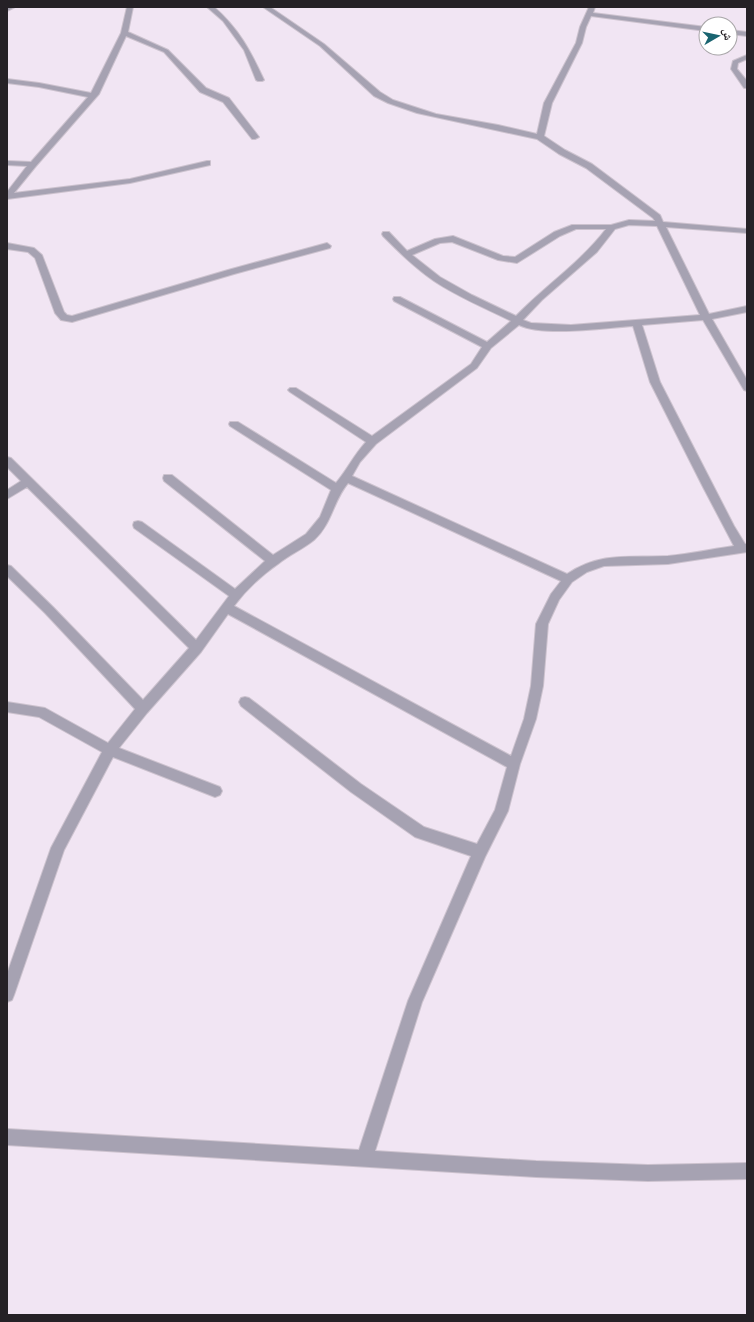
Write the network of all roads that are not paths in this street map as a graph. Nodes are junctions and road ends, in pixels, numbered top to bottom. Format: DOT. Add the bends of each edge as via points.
graph roads {
  1 [pos="12,7"];
  2 [pos="130,7"];
  3 [pos="210,7"];
  4 [pos="266,7"];
  5 [pos="7,9"];
  6 [pos="590,11"];
  7 [pos="698,28"];
  8 [pos="124,33"];
  9 [pos="747,57"];
  10 [pos="260,80"];
  11 [pos="7,81"];
  12 [pos="747,86"];
  13 [pos="93,96"];
  14 [pos="255,137"];
  15 [pos="540,137"];
  16 [pos="7,162"];
  17 [pos="207,163"];
  18 [pos="33,164"];
  19 [pos="8,197"];
  20 [pos="660,224"];
  21 [pos="612,227"];
  22 [pos="747,231"];
  23 [pos="386,234"];
  24 [pos="7,246"];
  25 [pos="327,246"];
  26 [pos="406,255"];
  27 [pos="397,299"];
  28 [pos="747,309"];
  29 [pos="706,317"];
  30 [pos="517,321"];
  31 [pos="636,322"];
  32 [pos="488,346"];
  33 [pos="747,388"];
  34 [pos="293,390"];
  35 [pos="234,424"];
  36 [pos="372,441"];
  37 [pos="7,461"];
  38 [pos="168,478"];
  39 [pos="346,478"];
  40 [pos="28,482"];
  41 [pos="337,489"];
  42 [pos="7,495"];
  43 [pos="138,525"];
  44 [pos="745,548"];
  45 [pos="273,561"];
  46 [pos="7,569"];
  47 [pos="568,579"];
  48 [pos="236,595"];
  49 [pos="227,608"];
  50 [pos="197,648"];
  51 [pos="245,702"];
  52 [pos="7,707"];
  53 [pos="143,709"];
  54 [pos="110,750"];
  55 [pos="514,764"];
  56 [pos="215,791"];
  57 [pos="480,852"];
  58 [pos="7,995"];
  59 [pos="7,1137"];
  60 [pos="364,1159"];
  61 [pos="747,1171"];
  1 -- 5 [label="street"];
  2 -- 8 [label="street"];
  3 -- 10 [label="street" via="225,20 247,50"];
  4 -- 15 [label="street" via="322,45 387,100 440,116"];
  6 -- 7 [label="street"];
  6 -- 15 [label="street" via="579,43 548,103"];
  8 -- 13 [label="street"];
  8 -- 14 [label="street" via="166,51 204,90 226,100"];
  9 -- 12 [label="street" via="735,62 734,69"];
  11 -- 13 [label="street"];
  13 -- 18 [label="street"];
  15 -- 20 [label="street" via="589,166 657,217"];
  16 -- 18 [label="street"];
  17 -- 19 [label="street" via="130,181"];
  18 -- 19 [label="street"];
  20 -- 21 [label="street" via="630,223"];
  20 -- 22 [label="street"];
  20 -- 29 [label="street"];
  21 -- 26 [label="street" via="575,227 557,234 517,260 501,258 453,239 438,241"];
  21 -- 30 [label="street" via="594,250"];
  23 -- 26 [label="street"];
  24 -- 25 [label="street" via="30,250 39,257 60,313 64,318 72,319"];
  26 -- 30 [label="street" via="437,279"];
  27 -- 32 [label="street"];
  28 -- 29 [label="street"];
  29 -- 31 [label="street"];
  29 -- 33 [label="street"];
  30 -- 31 [label="street" via="529,326 548,328"];
  30 -- 32 [label="street"];
  31 -- 44 [label="street" via="655,382 722,515"];
  32 -- 36 [label="street" via="474,366"];
  34 -- 36 [label="street"];
  35 -- 41 [label="street"];
  36 -- 39 [label="street" via="356,460"];
  37 -- 40 [label="street"];
  38 -- 45 [label="street"];
  39 -- 41 [label="street"];
  39 -- 47 [label="street"];
  40 -- 42 [label="street"];
  40 -- 50 [label="street"];
  41 -- 45 [label="street" via="325,519 310,537"];
  43 -- 48 [label="street"];
  44 -- 47 [label="street" via="668,560 604,562 583,569"];
  45 -- 48 [label="street"];
  46 -- 53 [label="street"];
  47 -- 55 [label="street" via="555,597 542,624 537,686 530,719"];
  48 -- 49 [label="street"];
  49 -- 50 [label="street"];
  49 -- 55 [label="street"];
  50 -- 53 [label="street"];
  51 -- 57 [label="street" via="356,788 420,832"];
  52 -- 54 [label="street" via="41,712"];
  53 -- 54 [label="street"];
  54 -- 56 [label="street"];
  54 -- 58 [label="street" via="58,848"];
  55 -- 57 [label="street" via="501,811"];
  57 -- 60 [label="street" via="415,1002"];
  59 -- 60 [label="street"];
  60 -- 61 [label="street" via="648,1173"];
}
